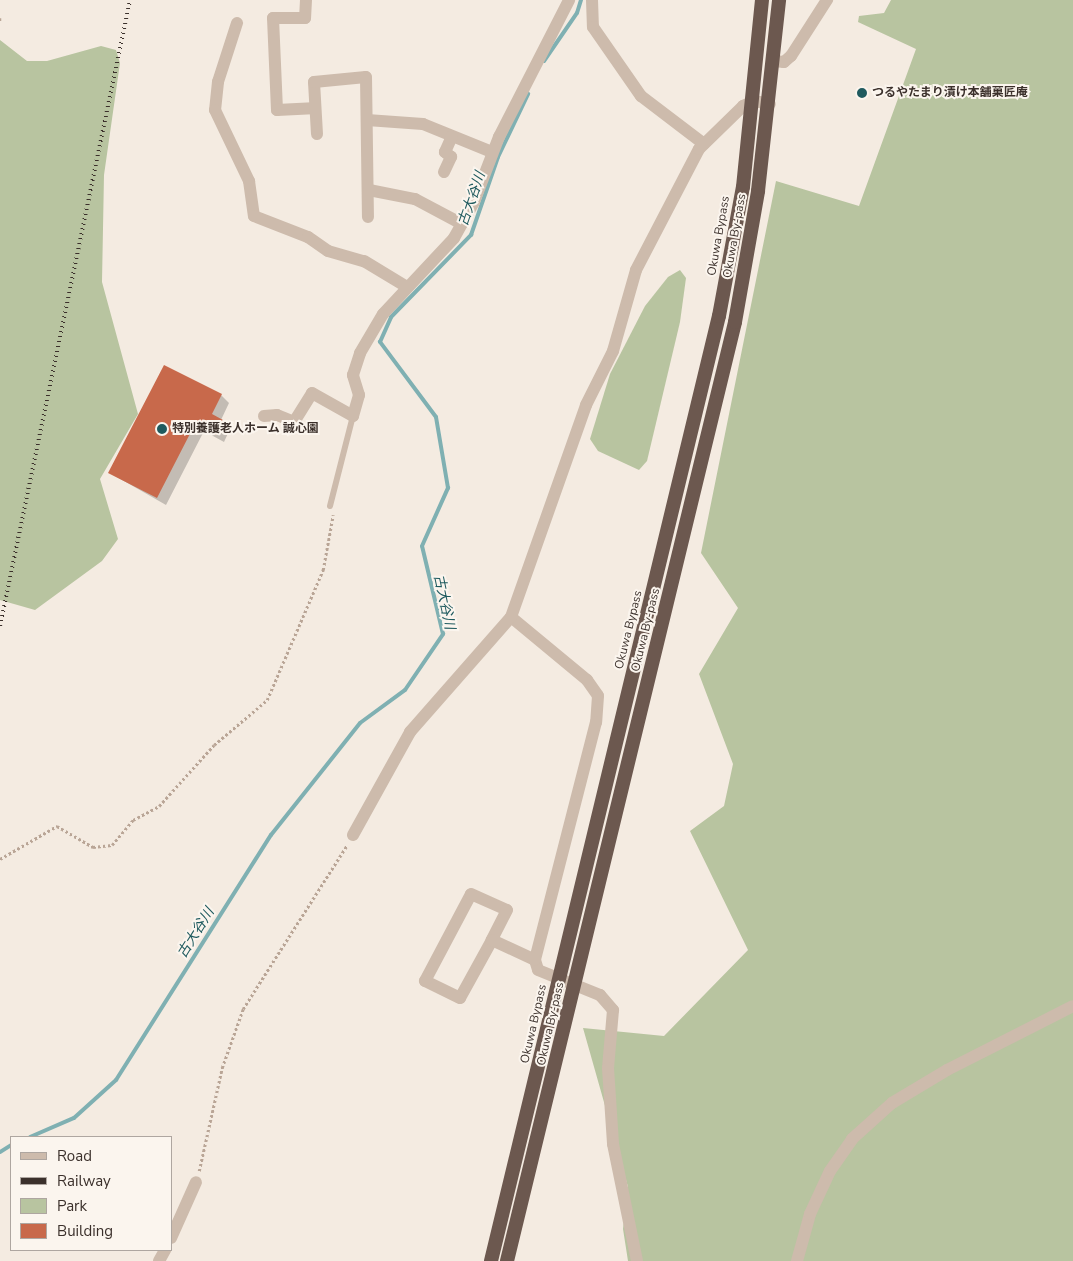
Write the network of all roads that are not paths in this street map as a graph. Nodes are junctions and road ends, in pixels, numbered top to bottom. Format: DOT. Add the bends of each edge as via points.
graph roads {
  1 [pos="306,0"];
  2 [pos="569,0"];
  3 [pos="592,0"];
  4 [pos="762,0"];
  5 [pos="779,0"];
  6 [pos="827,0"];
  7 [pos="237,23"];
  8 [pos="774,61"];
  9 [pos="754,102"];
  10 [pos="770,104"];
  11 [pos="312,108"];
  12 [pos="367,120"];
  13 [pos="317,134"];
  14 [pos="452,136"];
  15 [pos="704,144"];
  16 [pos="492,152"];
  17 [pos="444,172"];
  18 [pos="369,190"];
  19 [pos="368,217"];
  20 [pos="462,224"];
  21 [pos="407,287"];
  22 [pos="264,416"];
  23 [pos="353,416"];
  24 [pos="330,506"];
  25 [pos="511,617"];
  26 [pos="353,835"];
  27 [pos="492,940"];
  28 [pos="535,960"];
  29 [pos="560,979"];
  30 [pos="576,983"];
  31 [pos="1073,1006"];
  32 [pos="196,1182"];
  33 [pos="172,1236"];
  34 [pos="491,1261"];
  35 [pos="507,1261"];
  36 [pos="638,1261"];
  37 [pos="797,1261"];
  1 -- 11 [label="street" via="305,18 273,18 277,110"];
  2 -- 16 [label="street"];
  3 -- 15 [label="street" via="593,27 641,96"];
  4 -- 9 [label="highway, Okuwa Bypass"];
  5 -- 8 [label="highway, Okuwa By-pass"];
  6 -- 8 [label="street" via="791,56 784,62"];
  7 -- 21 [label="street" via="218,82 215,110 249,181 254,216 308,237 328,251 364,261"];
  8 -- 10 [label="highway, Okuwa By-pass"];
  9 -- 10 [label="street"];
  9 -- 15 [label="street"];
  9 -- 29 [label="highway, Okuwa Bypass" via="732,246 697,409"];
  10 -- 30 [label="highway, Okuwa By-pass" via="746,258 714,410"];
  11 -- 12 [label="street" via="314,82 366,77"];
  11 -- 13 [label="street"];
  12 -- 14 [label="street" via="423,124"];
  12 -- 18 [label="street"];
  14 -- 16 [label="street"];
  14 -- 17 [label="street" via="445,152 451,157"];
  15 -- 25 [label="street" via="636,270 612,351 586,405"];
  16 -- 20 [label="street"];
  18 -- 19 [label="street"];
  18 -- 20 [label="street" via="415,199"];
  20 -- 21 [label="street"];
  21 -- 23 [label="street" via="383,314 360,353 353,375 359,395"];
  22 -- 23 [label="street" via="277,415 294,422 312,393"];
  23 -- 24 [label="lane"];
  25 -- 26 [label="street" via="410,732"];
  25 -- 28 [label="street" via="587,680 598,696 594,731"];
  27 -- 27 [label="street" via="507,910 471,894 425,981 460,998"];
  27 -- 28 [label="street"];
  28 -- 29 [label="street" via="538,970"];
  29 -- 30 [label="street"];
  29 -- 34 [label="highway, Okuwa Bypass"];
  30 -- 35 [label="highway, Okuwa By-pass"];
  30 -- 36 [label="street" via="600,995 613,1010 608,1068 613,1144"];
  31 -- 37 [label="street" via="947,1070 892,1104 852,1139 830,1171 810,1214"];
  32 -- 33 [label="street"];
}
